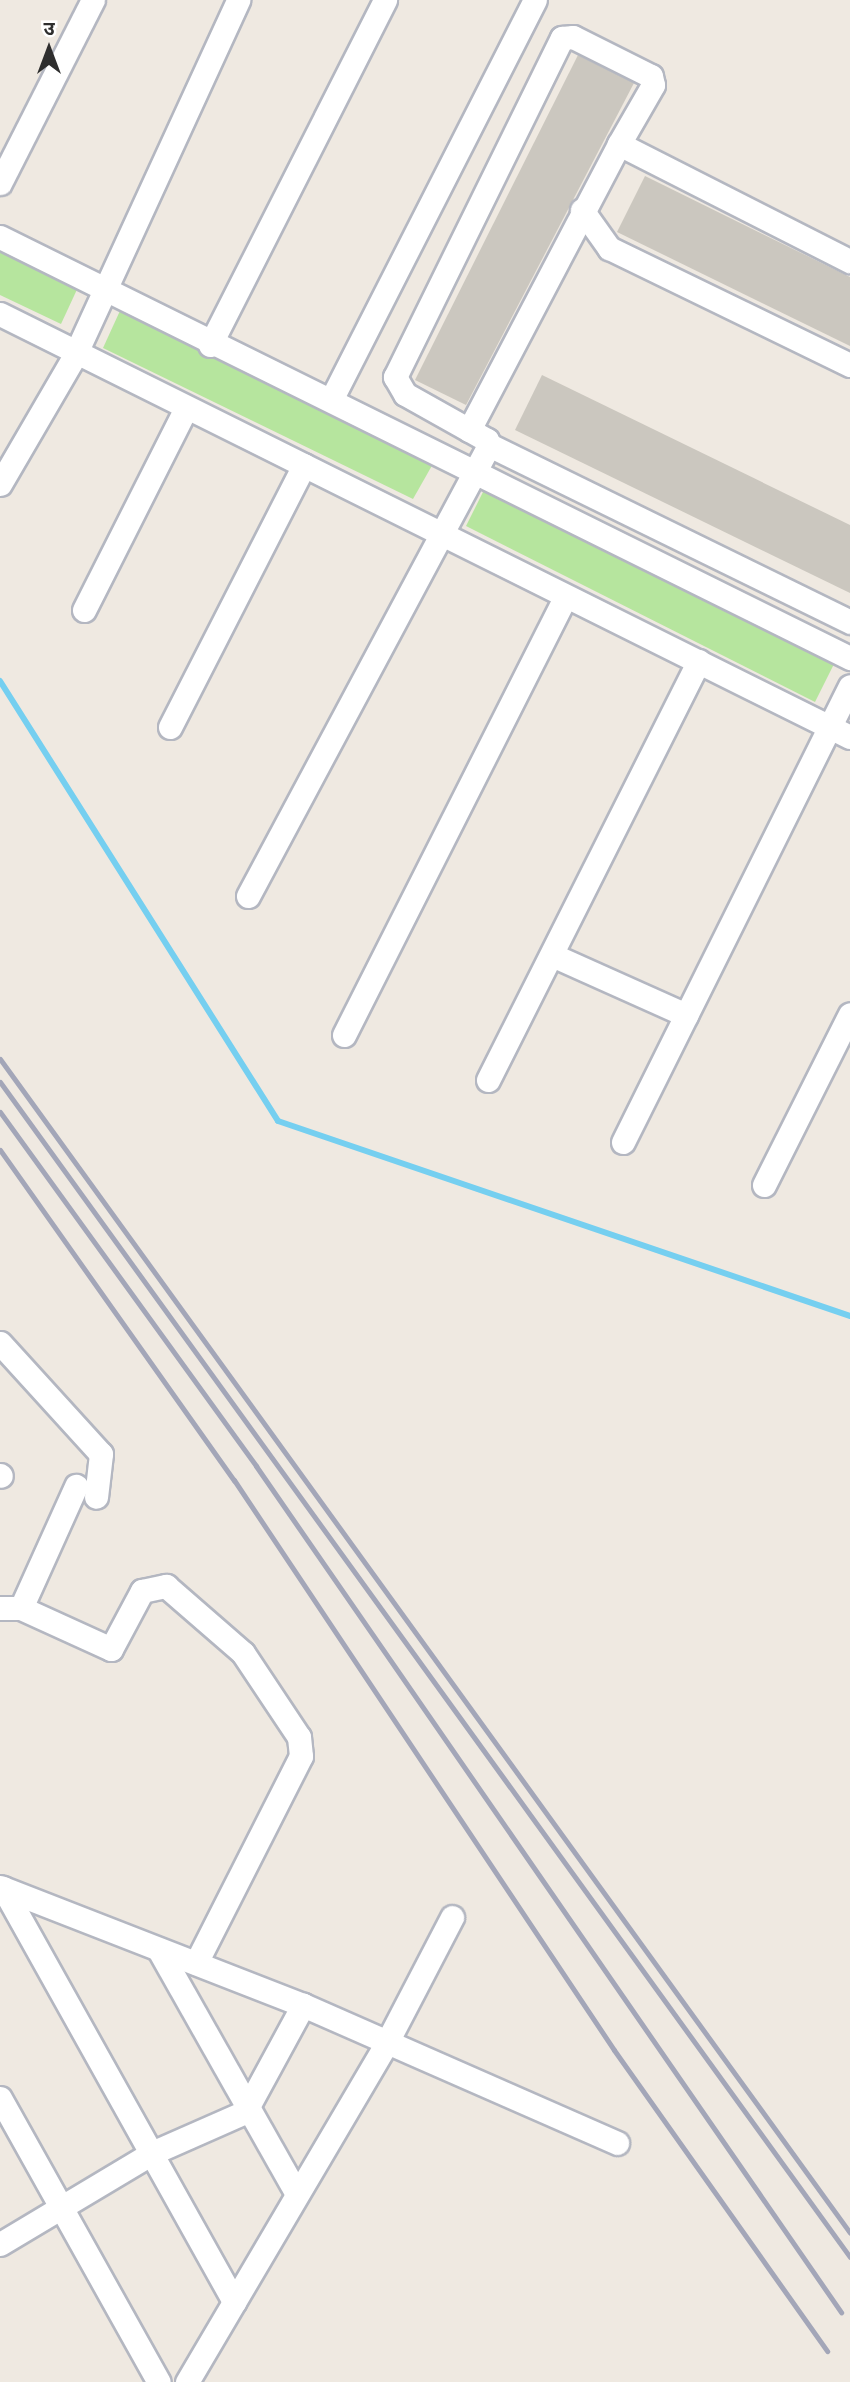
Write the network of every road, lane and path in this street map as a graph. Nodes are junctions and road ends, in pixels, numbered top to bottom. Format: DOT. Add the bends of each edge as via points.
graph roads {
  1 [pos="93,0"];
  2 [pos="238,0"];
  3 [pos="385,0"];
  4 [pos="535,0"];
  5 [pos="620,144"];
  6 [pos="0,183"];
  7 [pos="582,210"];
  8 [pos="0,236"];
  9 [pos="850,261"];
  10 [pos="104,286"];
  11 [pos="0,314"];
  12 [pos="211,345"];
  13 [pos="75,355"];
  14 [pos="850,365"];
  15 [pos="331,400"];
  16 [pos="186,408"];
  17 [pos="469,430"];
  18 [pos="489,445"];
  19 [pos="304,465"];
  20 [pos="470,471"];
  21 [pos="0,484"];
  22 [pos="438,533"];
  23 [pos="565,598"];
  24 [pos="84,610"];
  25 [pos="850,622"];
  26 [pos="850,658"];
  27 [pos="699,661"];
  28 [pos="850,686"];
  29 [pos="170,727"];
  30 [pos="840,732"];
  31 [pos="248,897"];
  32 [pos="552,955"];
  33 [pos="850,1014"];
  34 [pos="685,1015"];
  35 [pos="344,1035"];
  36 [pos="488,1080"];
  37 [pos="623,1142"];
  38 [pos="764,1185"];
  39 [pos="0,1343"];
  40 [pos="11,1608"];
  41 [pos="1,1888"];
  42 [pos="452,1917"];
  43 [pos="159,1950"];
  44 [pos="195,1963"];
  45 [pos="303,2005"];
  46 [pos="386,2044"];
  47 [pos="0,2098"];
  48 [pos="245,2112"];
  49 [pos="617,2143"];
  50 [pos="152,2154"];
  51 [pos="296,2192"];
  52 [pos="61,2207"];
  53 [pos="0,2244"];
  54 [pos="234,2302"];
  55 [pos="159,2382"];
  56 [pos="187,2382"];
  1 -- 6 [label="street"];
  2 -- 10 [label="street"];
  3 -- 12 [label="street"];
  4 -- 15 [label="street"];
  5 -- 7 [label="street"];
  5 -- 9 [label="street"];
  5 -- 17 [label="street" via="653,85 651,76 573,37 562,38 395,377 405,394"];
  7 -- 14 [label="street" via="609,248"];
  7 -- 17 [label="street"];
  8 -- 10 [label="street"];
  10 -- 12 [label="street"];
  10 -- 13 [label="street"];
  11 -- 13 [label="street"];
  12 -- 15 [label="street"];
  13 -- 16 [label="street"];
  13 -- 21 [label="street"];
  15 -- 20 [label="street"];
  16 -- 19 [label="street"];
  16 -- 24 [label="street"];
  17 -- 18 [label="street"];
  18 -- 20 [label="street"];
  18 -- 25 [label="street"];
  19 -- 22 [label="street"];
  19 -- 29 [label="street"];
  20 -- 22 [label="street"];
  20 -- 26 [label="street"];
  22 -- 23 [label="street"];
  22 -- 31 [label="street"];
  23 -- 27 [label="street"];
  23 -- 35 [label="street"];
  27 -- 30 [label="street"];
  27 -- 32 [label="street"];
  28 -- 30 [label="street"];
  30 -- 34 [label="street"];
  32 -- 34 [label="street"];
  32 -- 36 [label="street"];
  33 -- 38 [label="street"];
  34 -- 37 [label="street"];
  39 -- 40 [label="street" via="101,1454 86,1492"];
  40 -- 44 [label="street" via="111,1649 142,1591 166,1586 243,1653 299,1737 301,1756"];
  41 -- 43 [label="street"];
  41 -- 50 [label="street"];
  42 -- 46 [label="street"];
  43 -- 44 [label="street"];
  43 -- 48 [label="street"];
  44 -- 45 [label="street"];
  45 -- 46 [label="street"];
  45 -- 48 [label="street"];
  46 -- 49 [label="street"];
  46 -- 51 [label="street"];
  47 -- 52 [label="street"];
  48 -- 50 [label="street"];
  48 -- 51 [label="street"];
  50 -- 52 [label="street"];
  50 -- 54 [label="street"];
  51 -- 54 [label="street"];
  52 -- 53 [label="street"];
  52 -- 55 [label="street"];
  54 -- 56 [label="street"];
}
